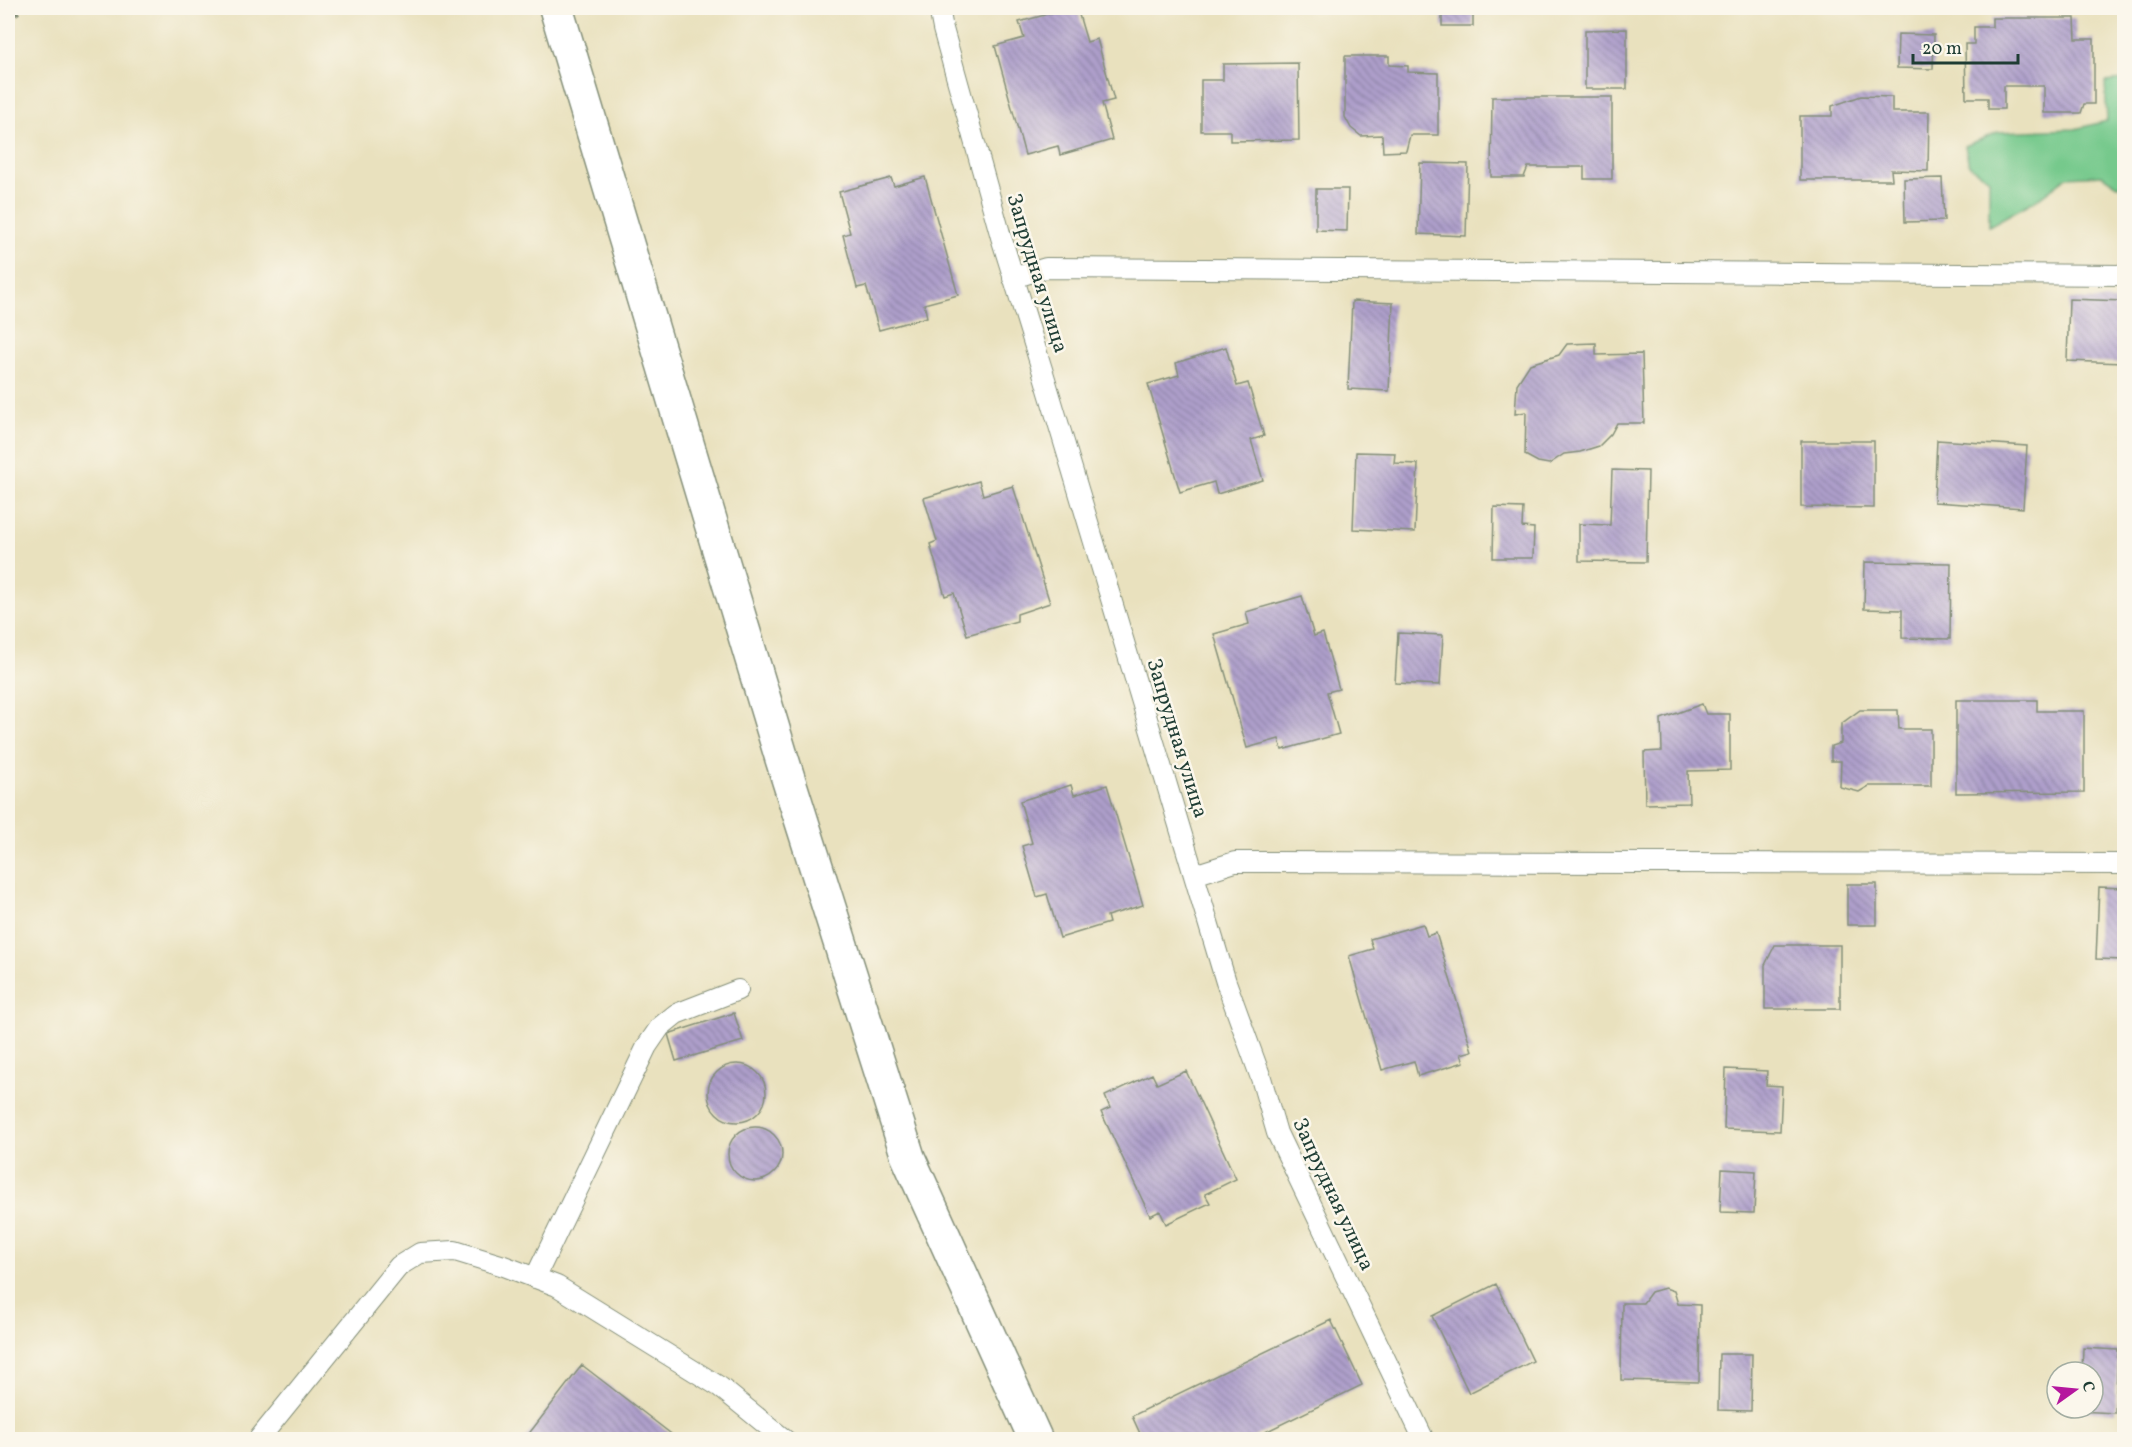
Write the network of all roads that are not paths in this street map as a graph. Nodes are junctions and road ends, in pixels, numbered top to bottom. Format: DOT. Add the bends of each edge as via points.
graph roads {
  1 [pos="556,8"];
  2 [pos="939,8"];
  3 [pos="2124,275"];
  4 [pos="1013,278"];
  5 [pos="2124,864"];
  6 [pos="1194,875"];
  7 [pos="738,990"];
  8 [pos="535,1278"];
  9 [pos="258,1440"];
  10 [pos="785,1440"];
  11 [pos="1036,1440"];
  12 [pos="1424,1440"];
  1 -- 11 [label="street" via="782,759 908,1157"];
  2 -- 4 [label="lane, Запрудная улица"];
  3 -- 4 [label="lane" via="1046,268"];
  4 -- 6 [label="lane, Запрудная улица"];
  5 -- 6 [label="lane" via="1235,862"];
  6 -- 12 [label="lane, Запрудная улица" via="1277,1133"];
  7 -- 8 [label="lane" via="676,1014 660,1027 647,1046"];
  8 -- 9 [label="lane" via="455,1251 420,1253 399,1266"];
  8 -- 10 [label="lane" via="566,1292 720,1388"];
}
